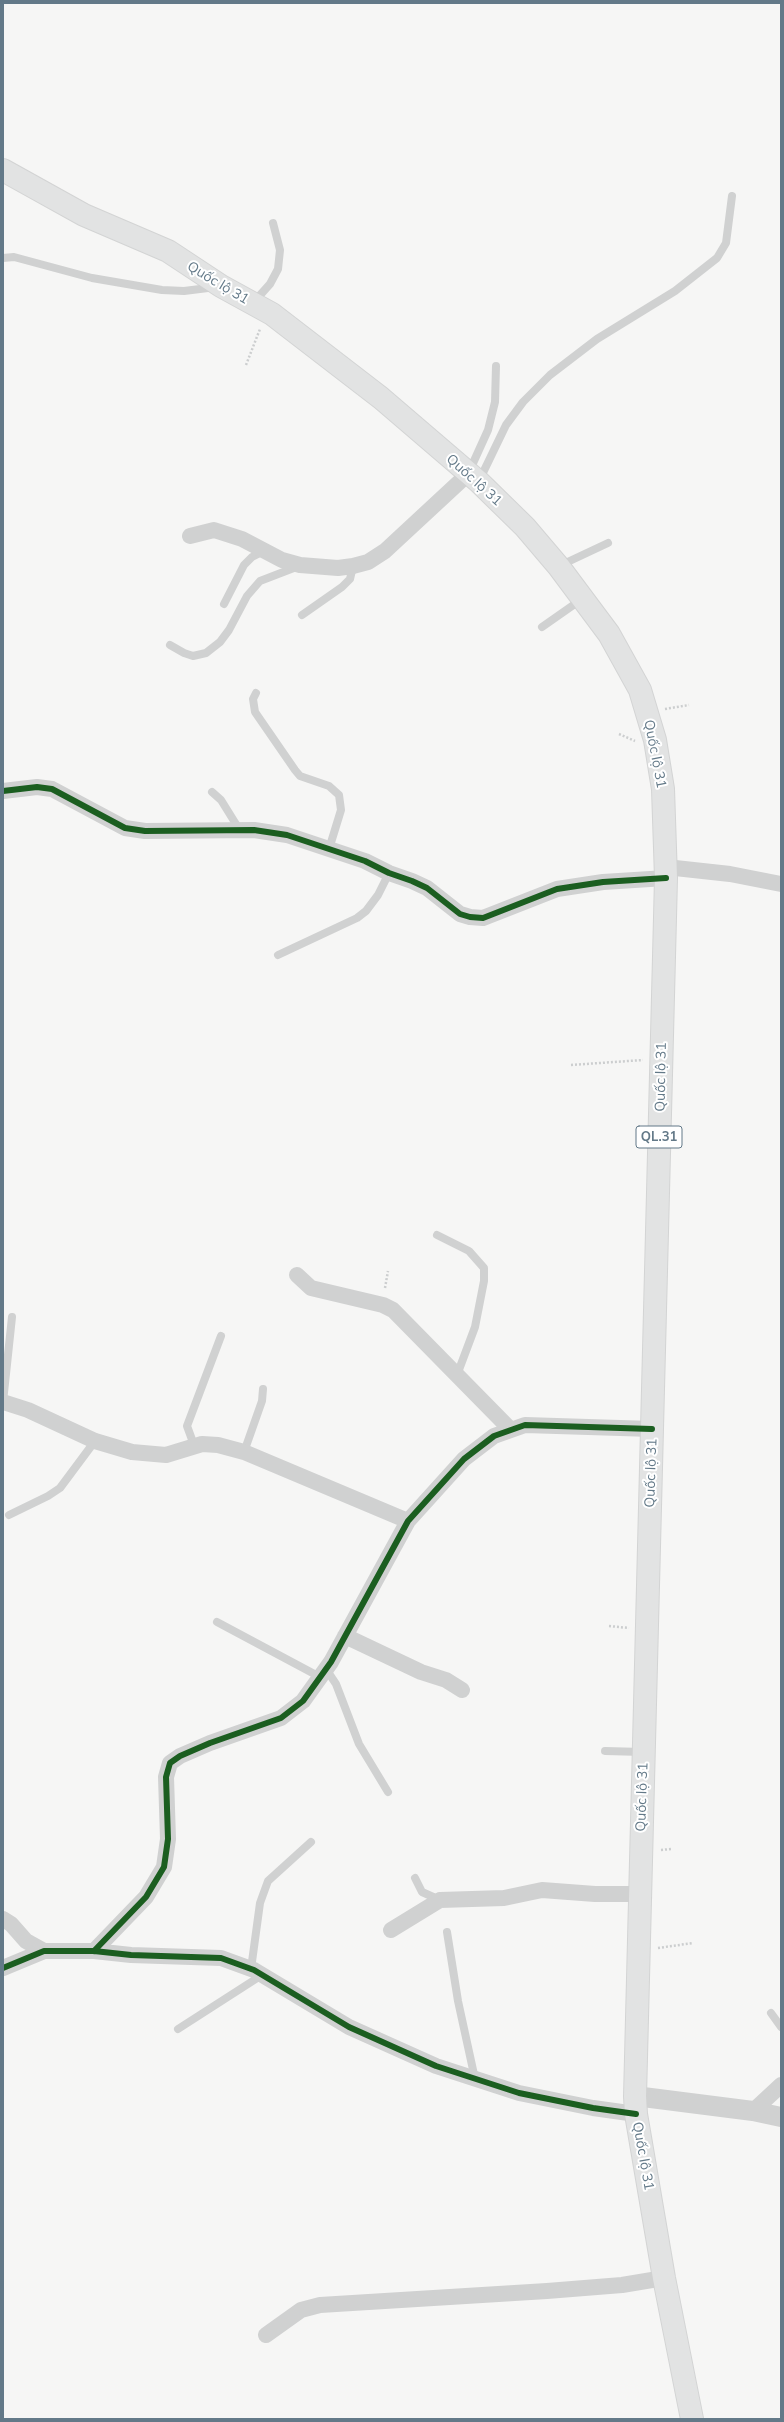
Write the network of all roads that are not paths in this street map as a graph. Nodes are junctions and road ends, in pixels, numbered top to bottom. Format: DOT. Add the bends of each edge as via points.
graph roads {
  1 [pos="3,170"];
  2 [pos="732,196"];
  3 [pos="273,223"];
  4 [pos="3,258"];
  5 [pos="221,286"];
  6 [pos="253,304"];
  7 [pos="496,366"];
  8 [pos="473,478"];
  9 [pos="190,536"];
  10 [pos="608,543"];
  11 [pos="264,551"];
  12 [pos="300,565"];
  13 [pos="353,566"];
  14 [pos="559,567"];
  15 [pos="582,599"];
  16 [pos="224,604"];
  17 [pos="302,615"];
  18 [pos="542,627"];
  19 [pos="170,645"];
  20 [pos="256,693"];
  21 [pos="3,791"];
  22 [pos="212,792"];
  23 [pos="239,829"];
  24 [pos="329,849"];
  25 [pos="666,872"];
  26 [pos="389,873"];
  27 [pos="781,884"];
  28 [pos="278,955"];
  29 [pos="437,1235"];
  30 [pos="297,1275"];
  31 [pos="12,1317"];
  32 [pos="221,1336"];
  33 [pos="457,1375"];
  34 [pos="263,1390"];
  35 [pos="3,1402"];
  36 [pos="510,1429"];
  37 [pos="652,1430"];
  38 [pos="95,1441"];
  39 [pos="194,1445"];
  40 [pos="244,1452"];
  41 [pos="9,1515"];
  42 [pos="408,1521"];
  43 [pos="217,1622"];
  44 [pos="345,1636"];
  45 [pos="323,1673"];
  46 [pos="462,1690"];
  47 [pos="605,1751"];
  48 [pos="643,1752"];
  49 [pos="388,1792"];
  50 [pos="311,1842"];
  51 [pos="415,1878"];
  52 [pos="639,1894"];
  53 [pos="440,1900"];
  54 [pos="3,1919"];
  55 [pos="391,1930"];
  56 [pos="447,1932"];
  57 [pos="44,1951"];
  58 [pos="94,1951"];
  59 [pos="3,1968"];
  60 [pos="257,1972"];
  61 [pos="771,2013"];
  62 [pos="781,2026"];
  63 [pos="178,2029"];
  64 [pos="475,2079"];
  65 [pos="781,2085"];
  66 [pos="636,2105"];
  67 [pos="753,2111"];
  68 [pos="781,2117"];
  69 [pos="664,2278"];
  70 [pos="266,2335"];
  71 [pos="692,2419"];
  1 -- 5 [label="highway, Quốc lộ 31 / QL.31" via="84,215 168,251"];
  2 -- 8 [label="lane" via="726,243 717,258 675,291 597,339 550,375 523,402"];
  3 -- 6 [label="lane" via="280,250 278,269 270,284"];
  4 -- 5 [label="lane" via="14,257 92,278 162,290 184,291"];
  5 -- 6 [label="highway, Quốc lộ 31 / QL.31"];
  6 -- 8 [label="highway, Quốc lộ 31 / QL.31" via="272,314 381,398"];
  7 -- 8 [label="lane" via="495,402"];
  8 -- 13 [label="street" via="385,551 368,562"];
  8 -- 14 [label="highway, Quốc lộ 31 / QL.31" via="525,527"];
  9 -- 11 [label="street" via="207,530 218,531 242,539"];
  10 -- 14 [label="lane"];
  11 -- 12 [label="street"];
  11 -- 16 [label="lane" via="244,565"];
  12 -- 13 [label="street" via="338,568"];
  12 -- 19 [label="lane" via="260,582 247,596 220,642 206,653 193,656 184,654"];
  13 -- 17 [label="lane" via="350,579 342,587"];
  14 -- 15 [label="highway, Quốc lộ 31 / QL.31"];
  15 -- 18 [label="lane"];
  15 -- 25 [label="highway, Quốc lộ 31 / QL.31" via="609,634 640,690 655,740 663,789"];
  20 -- 24 [label="lane" via="253,699 255,712 295,770 300,776 335,789 339,795 341,810"];
  21 -- 23 [label="street" via="37,787 52,789 125,828 145,831"];
  22 -- 23 [label="lane" via="221,800"];
  23 -- 24 [label="street" via="268,830"];
  24 -- 26 [label="street" via="366,861"];
  25 -- 26 [label="street" via="557,888 483,918 460,914 427,888"];
  25 -- 27 [label="street" via="730,874"];
  25 -- 37 [label="highway, Quốc lộ 31 / QL.31"];
  26 -- 28 [label="lane" via="378,895 357,918"];
  29 -- 33 [label="lane" via="469,1252 484,1268 475,1327"];
  30 -- 33 [label="street" via="311,1288 383,1305 393,1310"];
  31 -- 35 [label="lane"];
  32 -- 39 [label="lane" via="187,1426"];
  33 -- 36 [label="street"];
  34 -- 40 [label="lane" via="262,1401"];
  35 -- 38 [label="street" via="28,1410"];
  36 -- 37 [label="street" via="544,1424"];
  36 -- 42 [label="street" via="486,1441 464,1459"];
  37 -- 48 [label="highway, Quốc lộ 31 / QL.31"];
  38 -- 39 [label="street" via="157,1456"];
  38 -- 41 [label="lane" via="60,1488"];
  39 -- 40 [label="street" via="218,1445"];
  40 -- 42 [label="street"];
  42 -- 44 [label="street"];
  43 -- 45 [label="lane"];
  44 -- 45 [label="street"];
  44 -- 46 [label="street" via="421,1672 446,1680"];
  45 -- 49 [label="lane" via="336,1684 360,1744"];
  45 -- 58 [label="street" via="303,1701 282,1718 210,1743 170,1763 166,1777 168,1840 164,1867 146,1897"];
  47 -- 48 [label="lane"];
  48 -- 52 [label="highway, Quốc lộ 31 / QL.31"];
  50 -- 60 [label="lane" via="268,1881 260,1903"];
  51 -- 53 [label="lane" via="422,1892"];
  52 -- 53 [label="street" via="542,1890 487,1900"];
  52 -- 66 [label="highway, Quốc lộ 31 / QL.31"];
  53 -- 55 [label="street"];
  54 -- 57 [label="street" via="12,1924 26,1941"];
  56 -- 64 [label="lane" via="458,2001"];
  57 -- 58 [label="street"];
  57 -- 59 [label="street"];
  58 -- 60 [label="street" via="221,1958"];
  60 -- 63 [label="lane"];
  60 -- 64 [label="street" via="348,2027 401,2052"];
  61 -- 62 [label="lane"];
  64 -- 66 [label="street" via="564,2103"];
  65 -- 67 [label="street"];
  66 -- 67 [label="street"];
  66 -- 69 [label="highway, Quốc lộ 31 / QL.31"];
  67 -- 68 [label="street"];
  69 -- 70 [label="street" via="622,2285 547,2291 320,2305 301,2310 282,2321"];
  69 -- 71 [label="highway, Quốc lộ 31 / QL.31"];
}
